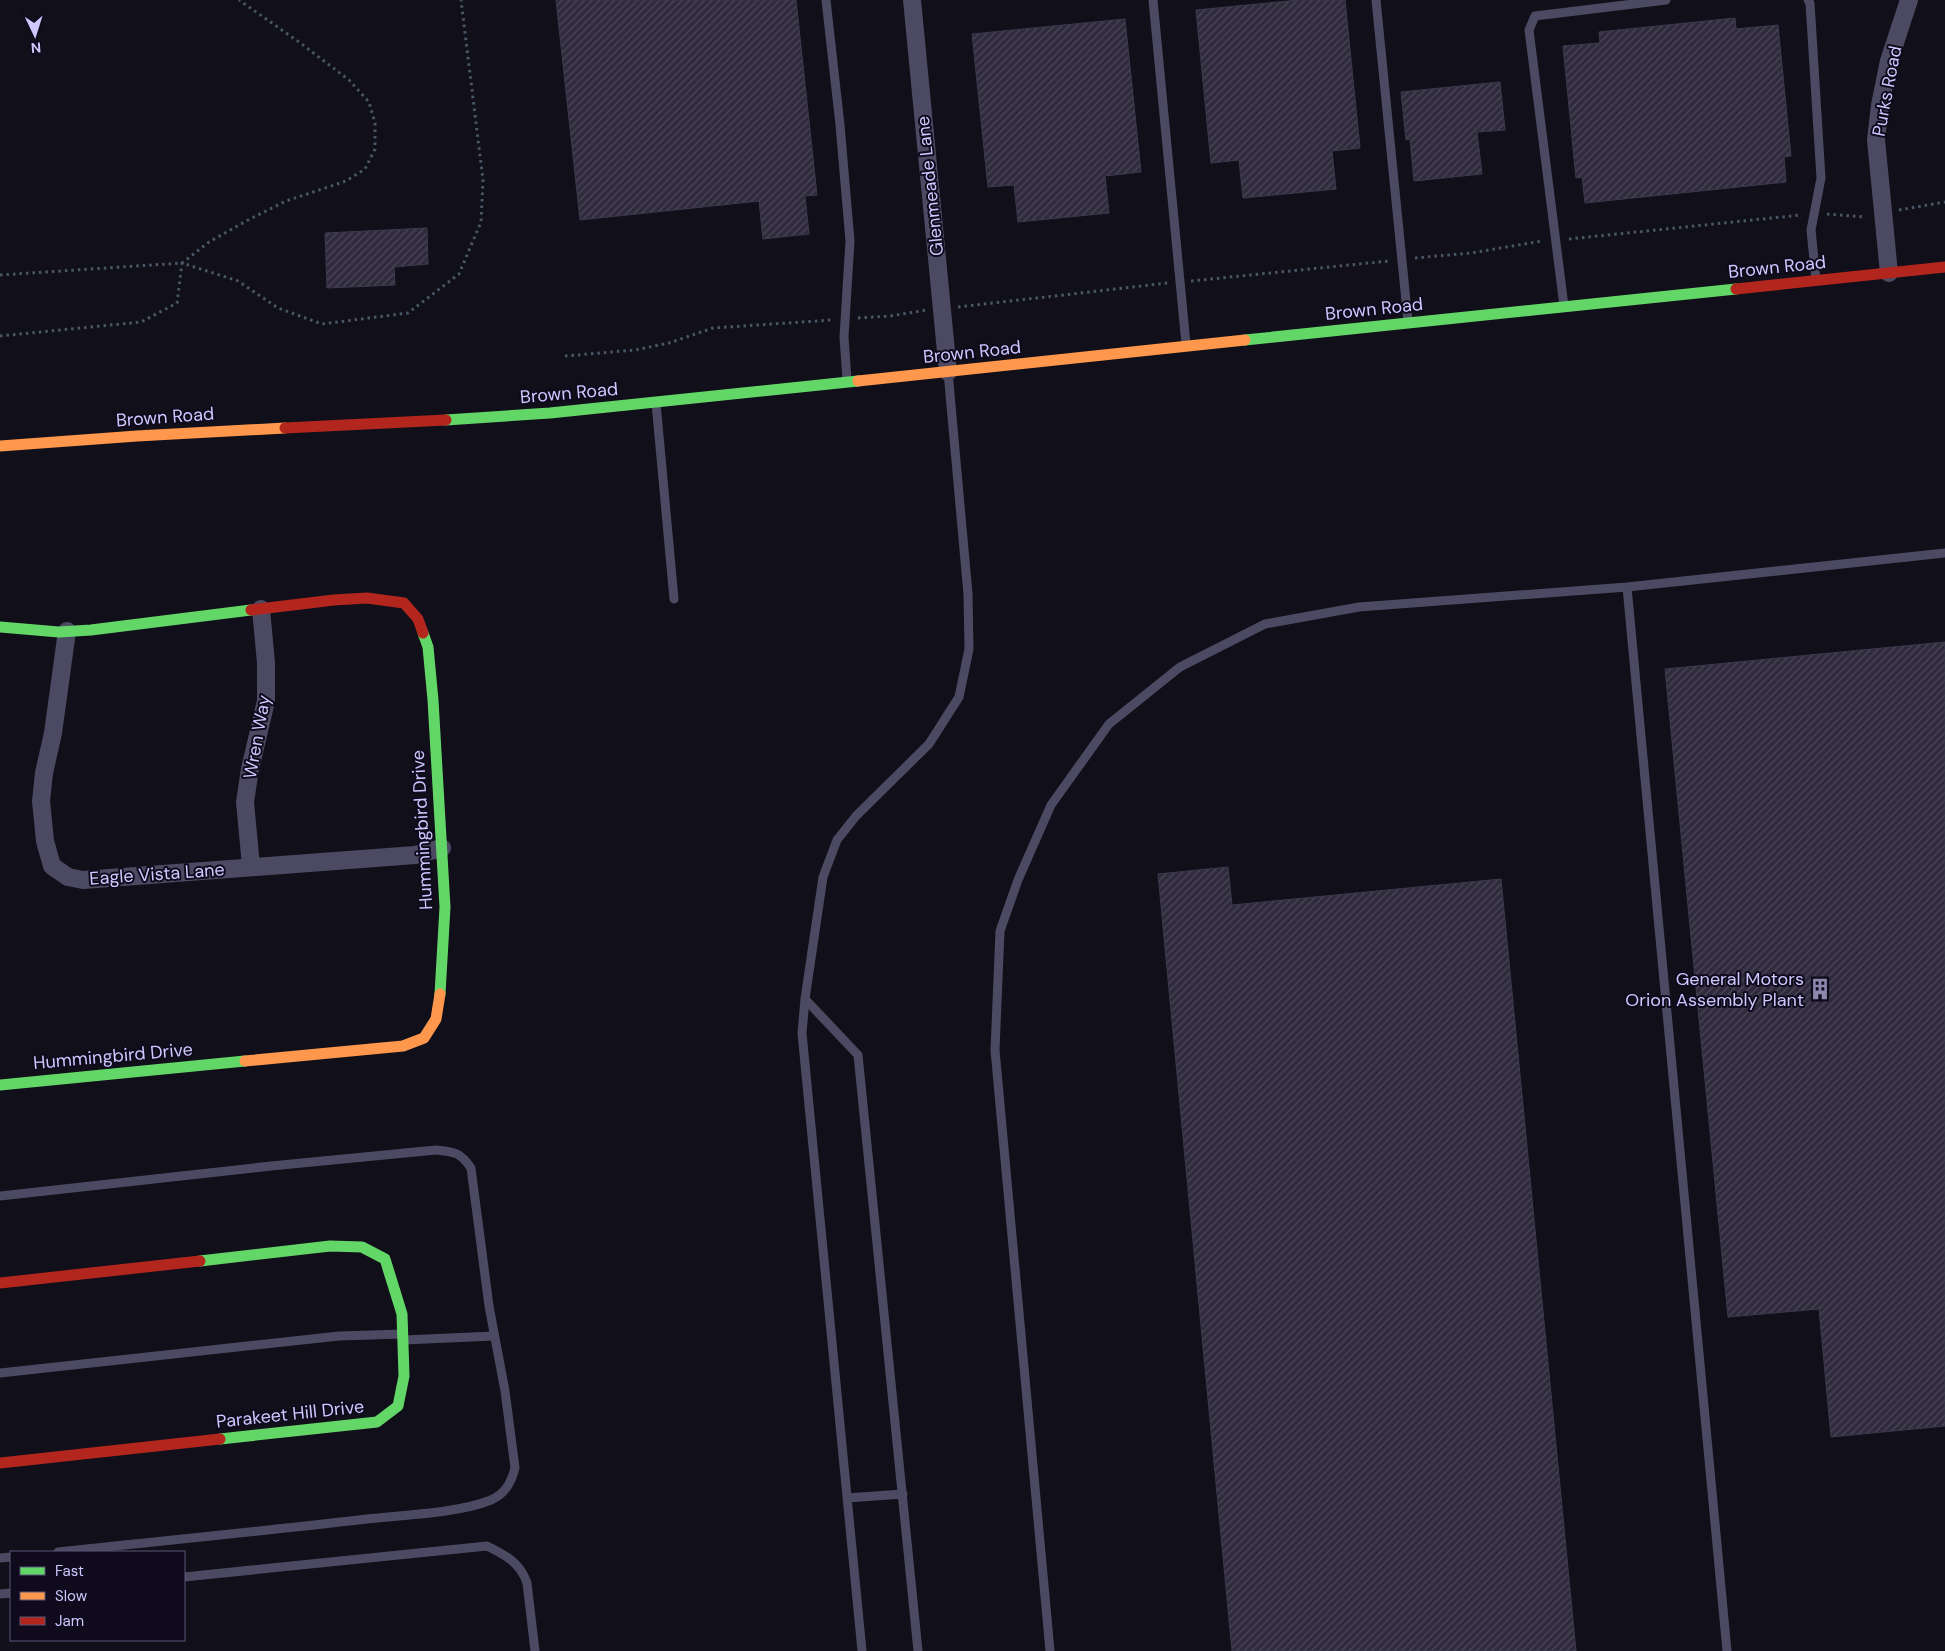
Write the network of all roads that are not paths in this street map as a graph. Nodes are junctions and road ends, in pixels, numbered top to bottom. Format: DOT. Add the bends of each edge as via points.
graph roads {
  1 [pos="826,0"];
  2 [pos="912,0"];
  3 [pos="1153,0"];
  4 [pos="1376,0"];
  5 [pos="1666,0"];
  6 [pos="1808,0"];
  7 [pos="1909,0"];
  8 [pos="1945,267"];
  9 [pos="1890,272"];
  10 [pos="1816,280"];
  11 [pos="1564,307"];
  12 [pos="1408,323"];
  13 [pos="1186,347"];
  14 [pos="948,372"];
  15 [pos="847,383"];
  16 [pos="656,403"];
  17 [pos="0,446"];
  18 [pos="1945,553"];
  19 [pos="1627,587"];
  20 [pos="674,599"];
  21 [pos="260,609"];
  22 [pos="0,627"];
  23 [pos="67,631"];
  24 [pos="442,848"];
  25 [pos="251,866"];
  26 [pos="805,999"];
  27 [pos="0,1085"];
  28 [pos="0,1196"];
  29 [pos="0,1284"];
  30 [pos="494,1336"];
  31 [pos="403,1337"];
  32 [pos="0,1373"];
  33 [pos="0,1463"];
  34 [pos="903,1494"];
  35 [pos="847,1498"];
  36 [pos="68,1551"];
  37 [pos="185,1577"];
  38 [pos="535,1651"];
  39 [pos="862,1651"];
  40 [pos="918,1651"];
  41 [pos="1050,1651"];
  42 [pos="1727,1651"];
  1 -- 15 [label="lane" via="850,241 844,336"];
  2 -- 14 [label="street, Glenmeade Lane"];
  3 -- 13 [label="lane"];
  4 -- 12 [label="lane"];
  5 -- 11 [label="lane" via="1535,16 1529,30"];
  6 -- 10 [label="lane" via="1821,178 1811,230"];
  7 -- 9 [label="street, Purks Road" via="1890,61 1876,140"];
  8 -- 9 [label="street, Brown Road"];
  9 -- 10 [label="street, Brown Road"];
  10 -- 11 [label="street, Brown Road"];
  11 -- 12 [label="street, Brown Road"];
  12 -- 13 [label="street, Brown Road"];
  13 -- 14 [label="street, Brown Road"];
  14 -- 15 [label="street, Brown Road"];
  14 -- 26 [label="lane" via="968,594 968,649 959,697 929,744 856,816 837,840 823,877"];
  15 -- 16 [label="street, Brown Road"];
  16 -- 17 [label="street, Brown Road" via="442,421 197,432"];
  16 -- 20 [label="lane"];
  18 -- 19 [label="lane"];
  19 -- 41 [label="lane" via="1358,607 1265,624 1180,667 1109,724 1051,805 1000,931 995,1050"];
  19 -- 42 [label="lane"];
  21 -- 23 [label="street, Hummingbird Drive"];
  21 -- 24 [label="street, Hummingbird Drive" via="367,598 404,603 418,619 428,647"];
  21 -- 25 [label="street, Wren Way" via="266,701 245,802"];
  22 -- 23 [label="street, Hummingbird Drive"];
  23 -- 25 [label="street, Eagle Vista Lane" via="41,801 45,841 52,866 68,877 83,880"];
  24 -- 25 [label="street, Eagle Vista Lane" via="415,855"];
  24 -- 27 [label="street, Hummingbird Drive" via="445,907 442,983 436,1019 424,1038 403,1046"];
  26 -- 34 [label="lane" via="858,1055"];
  26 -- 35 [label="lane" via="802,1033"];
  28 -- 30 [label="lane" via="290,1164 436,1150 453,1152 464,1157 471,1168"];
  29 -- 31 [label="street, Parakeet Hill Drive" via="330,1246 362,1247 385,1259 402,1314"];
  30 -- 31 [label="lane"];
  30 -- 36 [label="lane" via="516,1468 506,1490 492,1499 459,1508 297,1528"];
  31 -- 32 [label="lane" via="339,1336"];
  31 -- 33 [label="street, Parakeet Hill Drive" via="404,1376 398,1406 377,1422"];
  34 -- 35 [label="lane"];
  34 -- 40 [label="lane"];
  35 -- 39 [label="lane"];
  37 -- 38 [label="lane" via="487,1546 510,1558 523,1572"];
}
